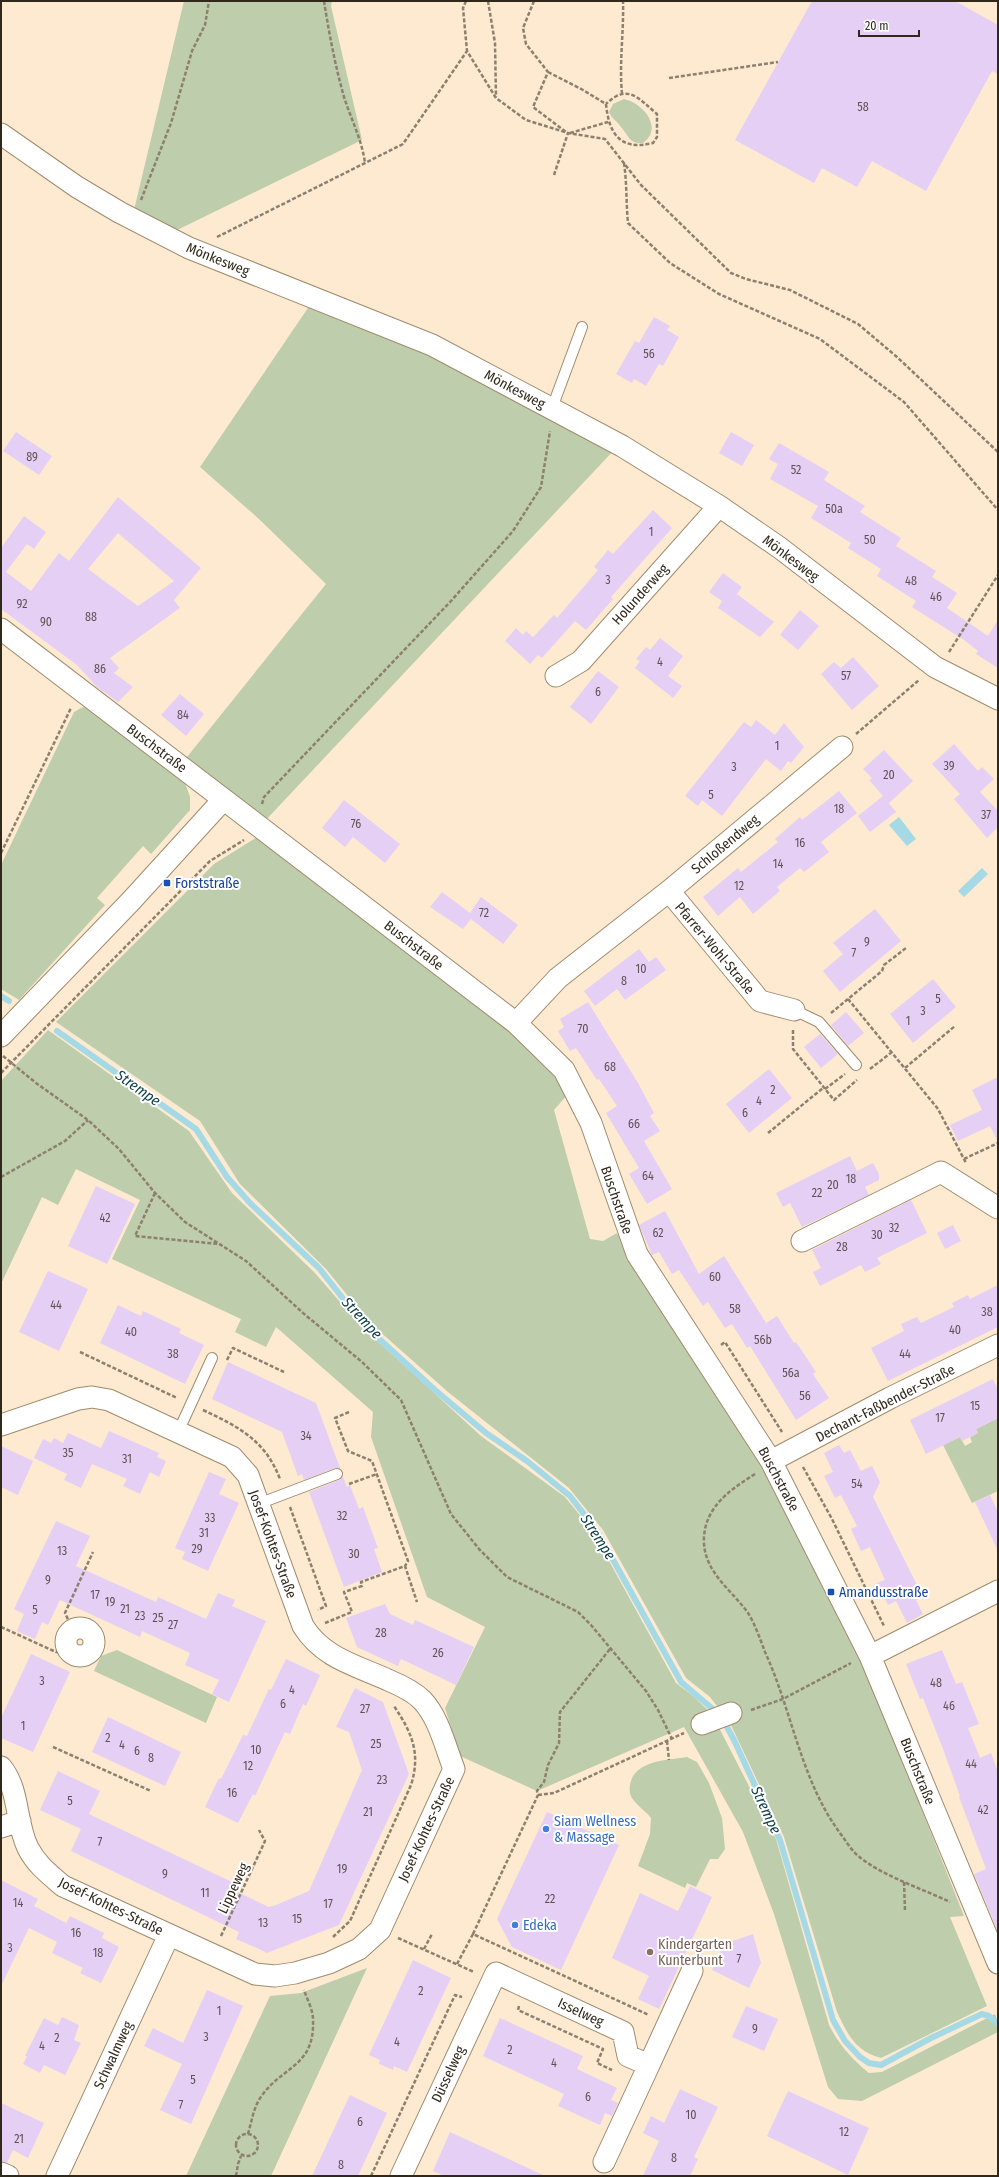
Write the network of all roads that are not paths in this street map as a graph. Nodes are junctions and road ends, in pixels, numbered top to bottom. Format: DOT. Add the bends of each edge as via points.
graph roads {
  1 [pos="1,134"];
  2 [pos="582,328"];
  3 [pos="552,408"];
  4 [pos="719,506"];
  5 [pos="1,629"];
  6 [pos="556,676"];
  7 [pos="998,699"];
  8 [pos="842,747"];
  9 [pos="224,800"];
  10 [pos="668,891"];
  11 [pos="794,1010"];
  12 [pos="516,1023"];
  13 [pos="1,1036"];
  14 [pos="856,1065"];
  15 [pos="998,1208"];
  16 [pos="802,1241"];
  17 [pos="998,1346"];
  18 [pos="212,1358"];
  19 [pos="1,1425"];
  20 [pos="185,1433"];
  21 [pos="771,1460"];
  22 [pos="338,1474"];
  23 [pos="258,1504"];
  24 [pos="998,1592"];
  25 [pos="870,1656"];
  26 [pos="731,1713"];
  27 [pos="702,1724"];
  28 [pos="1,1767"];
  29 [pos="11,1824"];
  30 [pos="169,1935"];
  31 [pos="998,1963"];
  32 [pos="692,1971"];
  33 [pos="494,1977"];
  34 [pos="645,2074"];
  35 [pos="604,2162"];
  36 [pos="1,2173"];
  37 [pos="8,2176"];
  38 [pos="57,2176"];
  39 [pos="401,2176"];
  1 -- 3 [label="street, Mönkesweg" via="77,187 130,218 200,252 432,345"];
  2 -- 3 [label="lane"];
  3 -- 4 [label="street, Mönkesweg" via="622,446"];
  4 -- 6 [label="street, Holunderweg" via="581,660"];
  4 -- 7 [label="street, Mönkesweg" via="780,548 935,667"];
  5 -- 9 [label="street, Buschstraße"];
  8 -- 10 [label="street, Schloßendweg"];
  9 -- 12 [label="street, Buschstraße"];
  9 -- 13 [label="street"];
  10 -- 11 [label="street, Pfarrer-Wohl-Straße" via="760,1001"];
  10 -- 12 [label="street, Schloßendweg" via="558,978"];
  11 -- 14 [label="lane" via="820,1022"];
  12 -- 21 [label="street, Buschstraße" via="564,1070 590,1123 637,1254"];
  15 -- 16 [label="street" via="941,1172"];
  17 -- 21 [label="street, Dechant-Faßbender-Straße"];
  18 -- 20 [label="lane"];
  19 -- 20 [label="street, Josef-Kohtes-Straße" via="78,1399 92,1397 109,1400"];
  20 -- 23 [label="street, Josef-Kohtes-Straße" via="232,1457 242,1466 248,1475"];
  21 -- 25 [label="street, Buschstraße"];
  22 -- 23 [label="lane"];
  23 -- 30 [label="street, Josef-Kohtes-Straße" via="306,1631 324,1651 403,1687 421,1699 432,1714 454,1769 380,1930 359,1949 302,1971 275,1976 255,1974"];
  24 -- 25 [label="street"];
  25 -- 31 [label="street, Buschstraße"];
  26 -- 27 [label="street"];
  28 -- 29 [label="street, Josef-Kohtes-Straße" via="13,1787"];
  29 -- 30 [label="street, Josef-Kohtes-Straße" via="40,1867 63,1886"];
  30 -- 38 [label="street, Schwalmweg"];
  32 -- 34 [label="street"];
  33 -- 34 [label="street, Isselweg" via="528,1988 623,2032 628,2056"];
  33 -- 39 [label="street, Düsselweg"];
  34 -- 35 [label="street"];
  36 -- 37 [label="street"];
}
